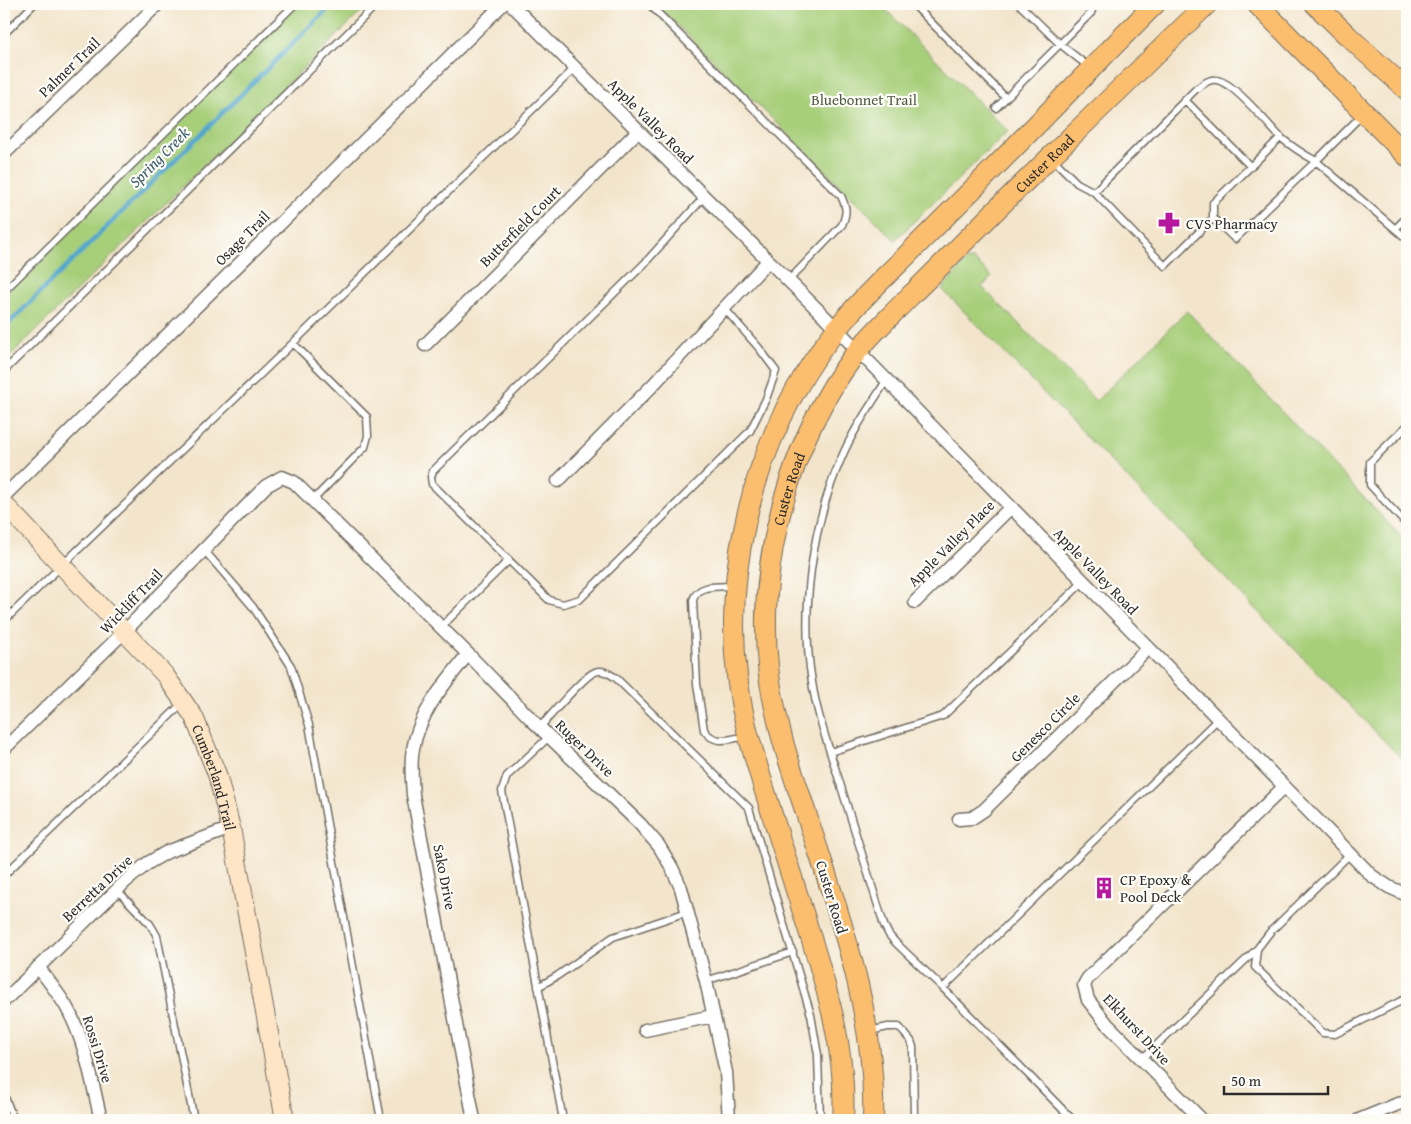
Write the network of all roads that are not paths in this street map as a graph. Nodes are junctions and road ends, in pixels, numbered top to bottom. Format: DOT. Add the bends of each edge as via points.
graph roads {
  1 [pos="34,4"];
  2 [pos="158,4"];
  3 [pos="295,4"];
  4 [pos="377,4"];
  5 [pos="503,4"];
  6 [pos="511,4"];
  7 [pos="649,4"];
  8 [pos="912,4"];
  9 [pos="1020,4"];
  10 [pos="1094,4"];
  11 [pos="1155,4"];
  12 [pos="1207,4"];
  13 [pos="1257,4"];
  14 [pos="1315,4"];
  15 [pos="4,34"];
  16 [pos="1060,44"];
  17 [pos="575,68"];
  18 [pos="1091,69"];
  19 [pos="1407,90"];
  20 [pos="1006,98"];
  21 [pos="1185,100"];
  22 [pos="996,108"];
  23 [pos="1365,112"];
  24 [pos="638,131"];
  25 [pos="1026,135"];
  26 [pos="1281,137"];
  27 [pos="4,154"];
  28 [pos="1407,156"];
  29 [pos="1050,157"];
  30 [pos="1316,161"];
  31 [pos="1251,167"];
  32 [pos="1094,192"];
  33 [pos="704,196"];
  34 [pos="1407,217"];
  35 [pos="1213,218"];
  36 [pos="1395,229"];
  37 [pos="1407,239"];
  38 [pos="768,260"];
  39 [pos="788,281"];
  40 [pos="4,290"];
  41 [pos="724,308"];
  42 [pos="836,330"];
  43 [pos="293,343"];
  44 [pos="425,345"];
  45 [pos="858,352"];
  46 [pos="4,371"];
  47 [pos="886,380"];
  48 [pos="1407,426"];
  49 [pos="282,477"];
  50 [pos="558,481"];
  51 [pos="4,496"];
  52 [pos="313,500"];
  53 [pos="4,504"];
  54 [pos="1010,508"];
  55 [pos="1407,525"];
  56 [pos="203,550"];
  57 [pos="509,560"];
  58 [pos="62,565"];
  59 [pos="1083,582"];
  60 [pos="736,586"];
  61 [pos="767,588"];
  62 [pos="915,602"];
  63 [pos="4,621"];
  64 [pos="441,627"];
  65 [pos="125,631"];
  66 [pos="1148,648"];
  67 [pos="468,654"];
  68 [pos="184,702"];
  69 [pos="1218,719"];
  70 [pos="540,727"];
  71 [pos="749,735"];
  72 [pos="550,736"];
  73 [pos="4,749"];
  74 [pos="830,752"];
  75 [pos="1284,787"];
  76 [pos="959,819"];
  77 [pos="231,828"];
  78 [pos="1350,854"];
  79 [pos="4,875"];
  80 [pos="117,890"];
  81 [pos="1407,895"];
  82 [pos="687,912"];
  83 [pos="1257,949"];
  84 [pos="793,952"];
  85 [pos="38,967"];
  86 [pos="706,982"];
  87 [pos="538,987"];
  88 [pos="943,988"];
  89 [pos="1407,998"];
  90 [pos="4,1001"];
  91 [pos="713,1016"];
  92 [pos="645,1030"];
  93 [pos="868,1032"];
  94 [pos="1142,1059"];
  95 [pos="4,1095"];
  96 [pos="1407,1102"];
  97 [pos="14,1120"];
  98 [pos="101,1120"];
  99 [pos="194,1120"];
  100 [pos="285,1120"];
  101 [pos="381,1120"];
  102 [pos="474,1120"];
  103 [pos="563,1120"];
  104 [pos="729,1120"];
  105 [pos="820,1120"];
  106 [pos="843,1120"];
  107 [pos="873,1120"];
  108 [pos="914,1120"];
  109 [pos="1073,1120"];
  110 [pos="1202,1120"];
  111 [pos="1359,1120"];
  1 -- 15 [label="lane"];
  2 -- 27 [label="street, Palmer Trail"];
  3 -- 40 [label="lane"];
  4 -- 46 [label="lane"];
  5 -- 51 [label="street, Osage Trail"];
  6 -- 17 [label="street, Apple Valley Road"];
  7 -- 39 [label="lane" via="841,196 847,206 842,225"];
  8 -- 20 [label="lane"];
  9 -- 16 [label="lane"];
  10 -- 16 [label="lane" via="1091,13"];
  11 -- 18 [label="main road"];
  12 -- 29 [label="main road, Custer Road"];
  13 -- 23 [label="main road"];
  14 -- 19 [label="main road"];
  16 -- 18 [label="lane"];
  16 -- 20 [label="lane"];
  17 -- 24 [label="street, Apple Valley Road"];
  17 -- 43 [label="lane"];
  18 -- 25 [label="main road"];
  20 -- 22 [label="lane"];
  21 -- 26 [label="lane" via="1209,80 1220,81 1232,88"];
  21 -- 31 [label="lane"];
  21 -- 32 [label="lane"];
  23 -- 28 [label="main road"];
  23 -- 30 [label="lane"];
  24 -- 33 [label="street, Apple Valley Road"];
  24 -- 44 [label="street, Butterfield Court"];
  25 -- 29 [label="main road"];
  25 -- 42 [label="main road" via="875,286"];
  26 -- 30 [label="lane"];
  26 -- 31 [label="lane"];
  29 -- 32 [label="lane" via="1077,183"];
  29 -- 45 [label="main road, Custer Road"];
  30 -- 35 [label="lane" via="1235,239"];
  30 -- 36 [label="lane"];
  31 -- 35 [label="lane" via="1213,203"];
  32 -- 35 [label="lane" via="1165,266"];
  33 -- 38 [label="street, Apple Valley Road"];
  33 -- 57 [label="lane" via="644,264 433,471 432,484"];
  34 -- 36 [label="lane"];
  36 -- 37 [label="lane"];
  38 -- 39 [label="street, Apple Valley Road"];
  38 -- 41 [label="street"];
  39 -- 42 [label="street, Apple Valley Road"];
  41 -- 50 [label="street"];
  41 -- 57 [label="lane" via="776,371 750,431 580,599 563,604 549,600"];
  42 -- 45 [label="street, Apple Valley Road"];
  42 -- 60 [label="main road" via="799,386 771,440 747,514"];
  43 -- 52 [label="lane" via="366,417 368,436 364,447"];
  43 -- 58 [label="lane"];
  45 -- 47 [label="street, Apple Valley Road"];
  45 -- 61 [label="main road, Custer Road" via="824,403 802,448 779,519"];
  47 -- 54 [label="street, Apple Valley Road"];
  47 -- 74 [label="lane" via="841,459 814,547 808,625 812,681"];
  48 -- 55 [label="lane" via="1370,462 1370,485"];
  49 -- 52 [label="street, Ruger Drive" via="294,482"];
  49 -- 56 [label="street, Wickliff Trail" via="266,486"];
  52 -- 64 [label="street, Ruger Drive"];
  53 -- 58 [label="street, Cumberland Trail"];
  54 -- 59 [label="street, Apple Valley Road"];
  54 -- 62 [label="street, Apple Valley Place"];
  56 -- 65 [label="street, Wickliff Trail"];
  56 -- 101 [label="lane" via="253,607 290,666 309,725"];
  57 -- 64 [label="lane"];
  58 -- 63 [label="lane"];
  58 -- 65 [label="street, Cumberland Trail"];
  59 -- 66 [label="street, Apple Valley Road"];
  59 -- 74 [label="lane" via="943,716"];
  60 -- 61 [label="main road"];
  60 -- 71 [label="main road" via="735,658"];
  60 -- 71 [label="lane" via="707,587 695,594 697,684 704,730 711,738 724,741"];
  61 -- 93 [label="main road, Custer Road" via="768,667 781,733 855,971"];
  64 -- 67 [label="street, Ruger Drive"];
  65 -- 68 [label="street, Cumberland Trail" via="165,675"];
  65 -- 73 [label="street, Wickliff Trail"];
  66 -- 69 [label="street, Apple Valley Road"];
  66 -- 76 [label="street, Genesco Circle" via="984,810 972,818"];
  67 -- 70 [label="street, Ruger Drive"];
  67 -- 102 [label="street, Sako Drive" via="438,690 427,710 412,750 412,772 413,795"];
  68 -- 77 [label="street, Cumberland Trail" via="211,756"];
  68 -- 79 [label="lane"];
  69 -- 75 [label="street, Apple Valley Road"];
  69 -- 88 [label="lane"];
  70 -- 72 [label="street, Ruger Drive"];
  70 -- 84 [label="lane" via="585,679 596,672 606,672 616,678 749,808"];
  71 -- 106 [label="main road" via="828,994 843,1075"];
  72 -- 82 [label="street, Ruger Drive" via="659,846 681,888"];
  72 -- 87 [label="lane" via="507,776 502,791"];
  74 -- 88 [label="lane" via="884,925 896,943"];
  75 -- 78 [label="street, Apple Valley Road"];
  75 -- 94 [label="street, Elkhurst Drive" via="1084,985 1088,1000"];
  77 -- 80 [label="street, Berretta Drive" via="167,852 148,863"];
  77 -- 100 [label="street, Cumberland Trail"];
  78 -- 81 [label="street, Apple Valley Road" via="1372,876"];
  78 -- 83 [label="lane" via="1270,932"];
  80 -- 85 [label="street, Berretta Drive"];
  80 -- 99 [label="lane" via="150,924 157,936"];
  82 -- 86 [label="street, Ruger Drive"];
  82 -- 87 [label="lane" via="613,937"];
  83 -- 89 [label="lane" via="1255,966 1323,1033 1335,1034"];
  83 -- 94 [label="lane"];
  84 -- 86 [label="lane"];
  84 -- 105 [label="lane" via="812,1015 818,1055"];
  85 -- 90 [label="street, Berretta Drive"];
  85 -- 98 [label="street, Rossi Drive" via="68,1009 76,1027"];
  86 -- 91 [label="street, Ruger Drive"];
  87 -- 103 [label="lane"];
  88 -- 109 [label="lane"];
  91 -- 92 [label="street"];
  91 -- 104 [label="street, Ruger Drive" via="726,1072"];
  93 -- 107 [label="main road, Custer Road" via="874,1088"];
  93 -- 108 [label="lane" via="898,1028 911,1041"];
  94 -- 110 [label="street, Elkhurst Drive"];
  95 -- 97 [label="lane"];
  96 -- 111 [label="street"];
}
